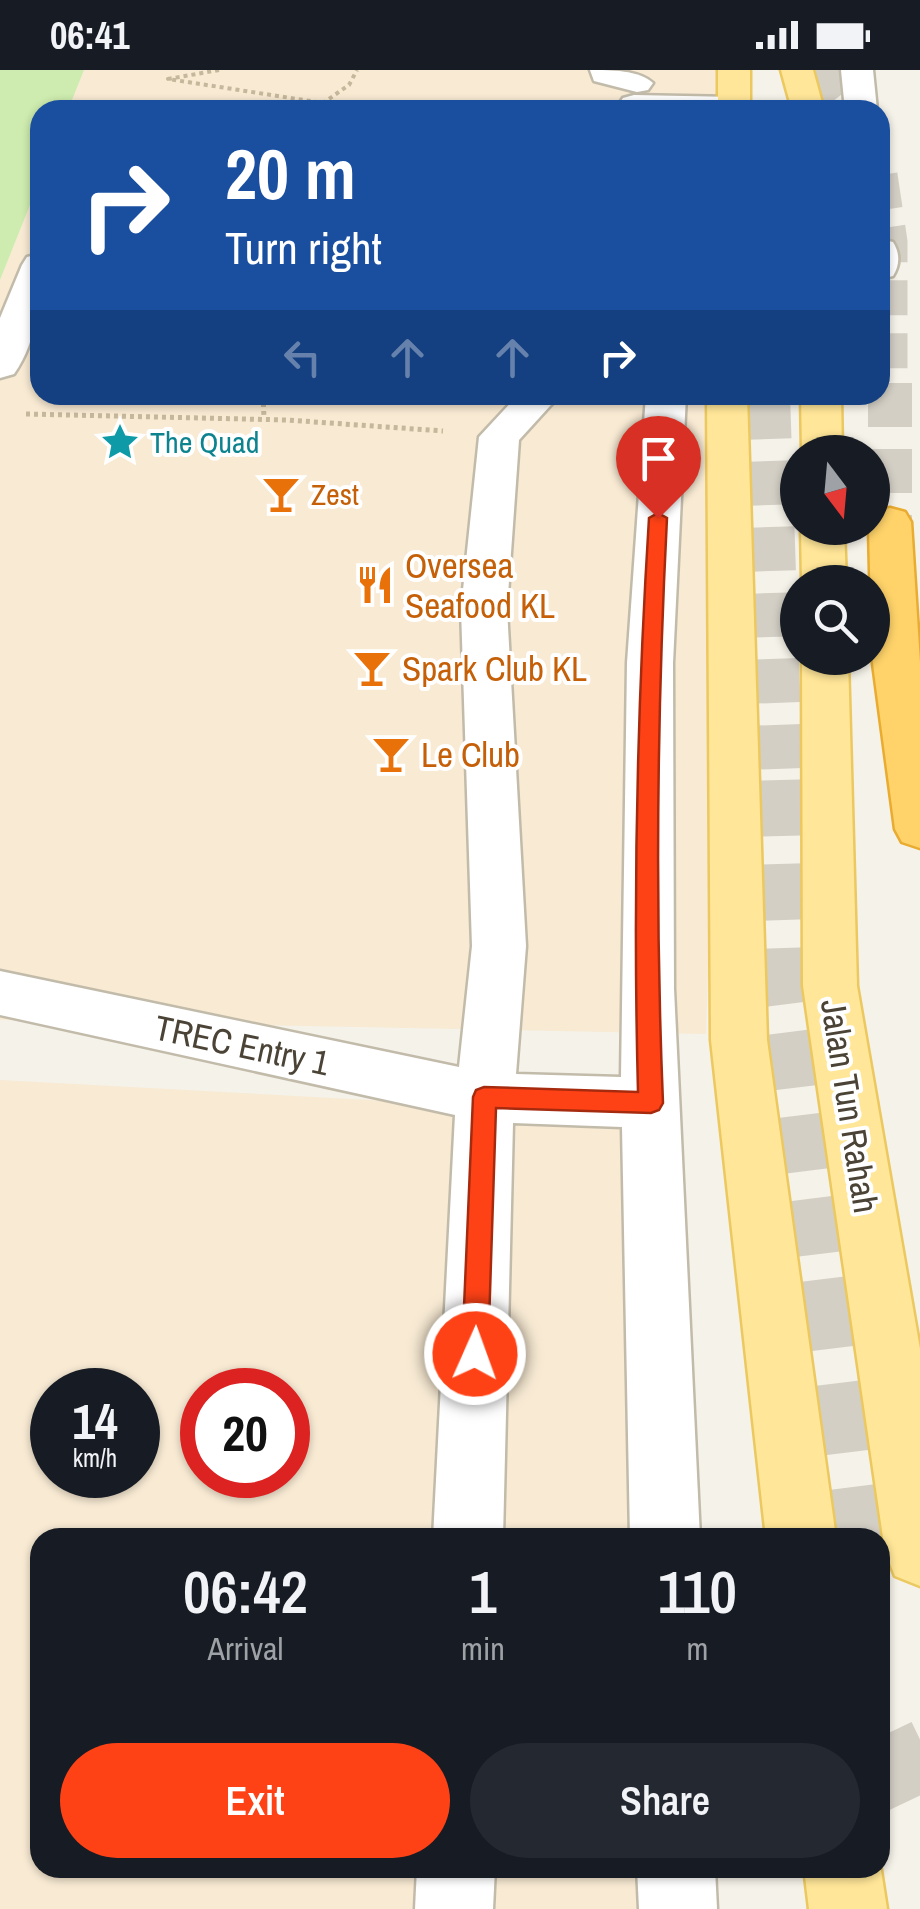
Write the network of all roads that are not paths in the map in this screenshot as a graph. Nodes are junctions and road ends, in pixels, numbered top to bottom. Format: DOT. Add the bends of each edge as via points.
graph roads {
  1 [pos="606,70"];
  2 [pos="734,70"];
  3 [pos="798,70"];
  4 [pos="857,70"];
  5 [pos="635,92"];
  6 [pos="682,100"];
  7 [pos="734,100"];
  8 [pos="806,100"];
  9 [pos="851,100"];
  10 [pos="30,290"];
  11 [pos="0,366"];
  12 [pos="530,405"];
  13 [pos="665,405"];
  14 [pos="727,405"];
  15 [pos="821,405"];
  16 [pos="822,435"];
  17 [pos="890,522"];
  18 [pos="825,675"];
  19 [pos="920,829"];
  20 [pos="0,993"];
  21 [pos="484,1097"];
  22 [pos="651,1103"];
  23 [pos="468,1528"];
  24 [pos="666,1528"];
  25 [pos="801,1528"];
  26 [pos="920,1551"];
  27 [pos="456,1878"];
  28 [pos="676,1878"];
  29 [pos="844,1878"];
  30 [pos="454,1909"];
  31 [pos="678,1909"];
  32 [pos="848,1909"];
  1 -- 5 [label="lane"];
  2 -- 7 [label="main road"];
  3 -- 8 [label="main road"];
  4 -- 9 [label="lane"];
  5 -- 6 [label="lane"];
  10 -- 11 [label="lane"];
  12 -- 21 [label="lane" via="498,437 484,609 499,946"];
  13 -- 22 [label="lane" via="650,664"];
  14 -- 25 [label="main road" via="739,1040"];
  15 -- 16 [label="main road"];
  17 -- 19 [label="highway" via="893,637"];
  18 -- 26 [label="main road, Jalan Tun Rahah" via="830,986"];
  20 -- 21 [label="lane, TREC Entry 1"];
  21 -- 22 [label="lane, TREC Entry 1"];
  21 -- 23 [label="lane"];
  22 -- 24 [label="lane"];
  27 -- 30 [label="lane"];
  28 -- 31 [label="lane"];
  29 -- 32 [label="main road"];
}
